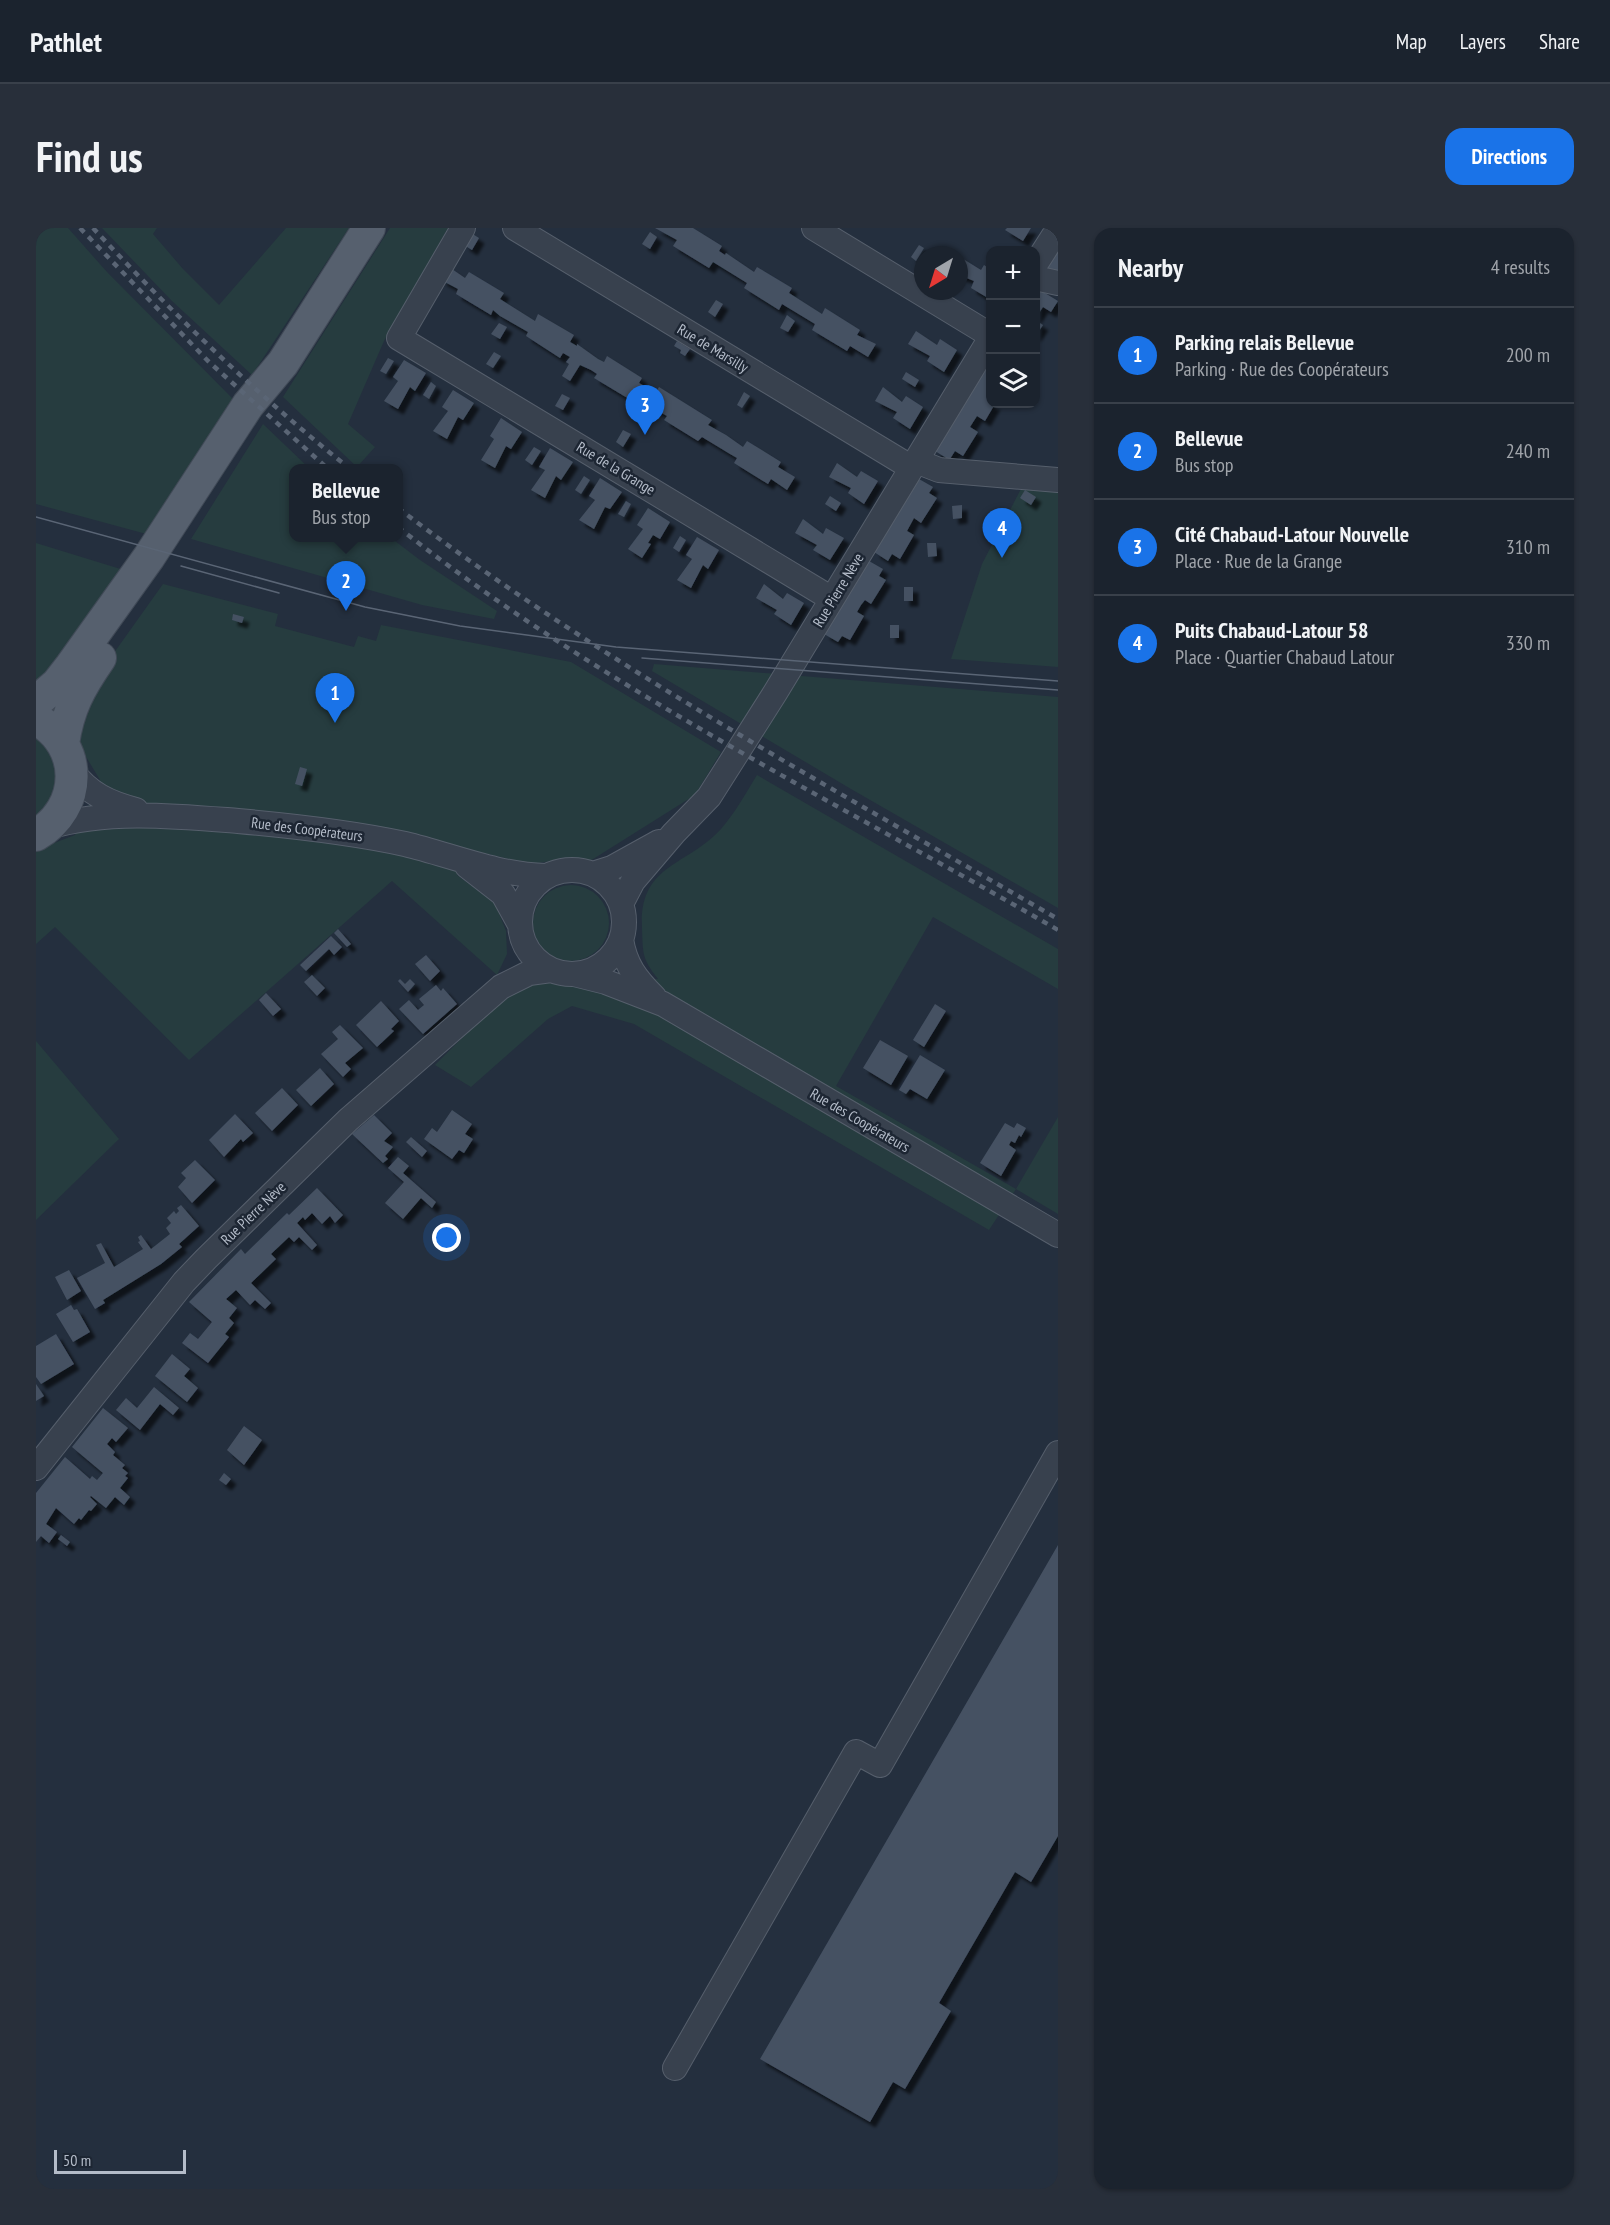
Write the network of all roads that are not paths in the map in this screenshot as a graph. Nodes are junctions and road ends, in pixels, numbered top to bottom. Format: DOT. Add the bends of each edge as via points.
graph roads {
  1 [pos="369,228"];
  2 [pos="463,228"];
  3 [pos="515,228"];
  4 [pos="814,228"];
  5 [pos="1058,229"];
  6 [pos="1040,257"];
  7 [pos="1040,279"];
  8 [pos="1058,284"];
  9 [pos="986,333"];
  10 [pos="986,346"];
  11 [pos="283,363"];
  12 [pos="914,464"];
  13 [pos="1058,480"];
  14 [pos="832,599"];
  15 [pos="36,702"];
  16 [pos="36,719"];
  17 [pos="67,758"];
  18 [pos="156,815"];
  19 [pos="42,831"];
  20 [pos="674,833"];
  21 [pos="456,859"];
  22 [pos="593,874"];
  23 [pos="546,876"];
  24 [pos="621,904"];
  25 [pos="521,932"];
  26 [pos="621,939"];
  27 [pos="562,972"];
  28 [pos="501,987"];
  29 [pos="663,1004"];
  30 [pos="1058,1235"];
  31 [pos="1058,1453"];
  32 [pos="36,1468"];
  33 [pos="675,2068"];
  1 -- 11 [label="main road"];
  2 -- 14 [label="street, Rue de la Grange" via="399,338"];
  3 -- 12 [label="street, Rue de Marsilly"];
  4 -- 9 [label="street"];
  5 -- 6 [label="street"];
  7 -- 8 [label="street"];
  10 -- 12 [label="street, Rue Pierre Nève"];
  11 -- 15 [label="main road" via="248,405 149,557 71,666"];
  11 -- 17 [label="main road" via="245,436 85,679 69,711"];
  12 -- 13 [label="street, Rue de Marsilly" via="939,470"];
  12 -- 14 [label="street, Rue Pierre Nève"];
  14 -- 20 [label="street, Rue Pierre Nève" via="709,797"];
  16 -- 17 [label="main road" via="49,728"];
  17 -- 18 [label="street, Rue des Coopérateurs" via="84,786 106,801"];
  17 -- 19 [label="main road" via="72,785 66,805"];
  18 -- 19 [label="street, Rue des Coopérateurs" via="71,820"];
  18 -- 21 [label="street, Rue des Coopérateurs" via="328,830 391,841"];
  20 -- 22 [label="street, Rue Pierre Nève" via="621,864"];
  20 -- 24 [label="street, Rue Pierre Nève" via="633,881"];
  21 -- 23 [label="street, Rue des Coopérateurs"];
  21 -- 25 [label="street, Rue des Coopérateurs" via="496,888 507,901"];
  22 -- 23 [label="street" via="573,869"];
  22 -- 24 [label="street" via="610,886"];
  23 -- 25 [label="street" via="526,896 521,909"];
  24 -- 26 [label="street"];
  25 -- 27 [label="street" via="534,958"];
  25 -- 28 [label="street, Rue Pierre Nève" via="516,964"];
  26 -- 27 [label="street" via="603,964 589,971"];
  26 -- 29 [label="street, Rue des Coopérateurs" via="629,969"];
  27 -- 28 [label="street, Rue Pierre Nève" via="529,973"];
  27 -- 29 [label="street, Rue des Coopérateurs" via="606,982"];
  28 -- 32 [label="street, Rue Pierre Nève" via="348,1120 206,1259"];
  29 -- 30 [label="street, Rue des Coopérateurs"];
  31 -- 33 [label="street" via="880,1765 856,1752"];
}
